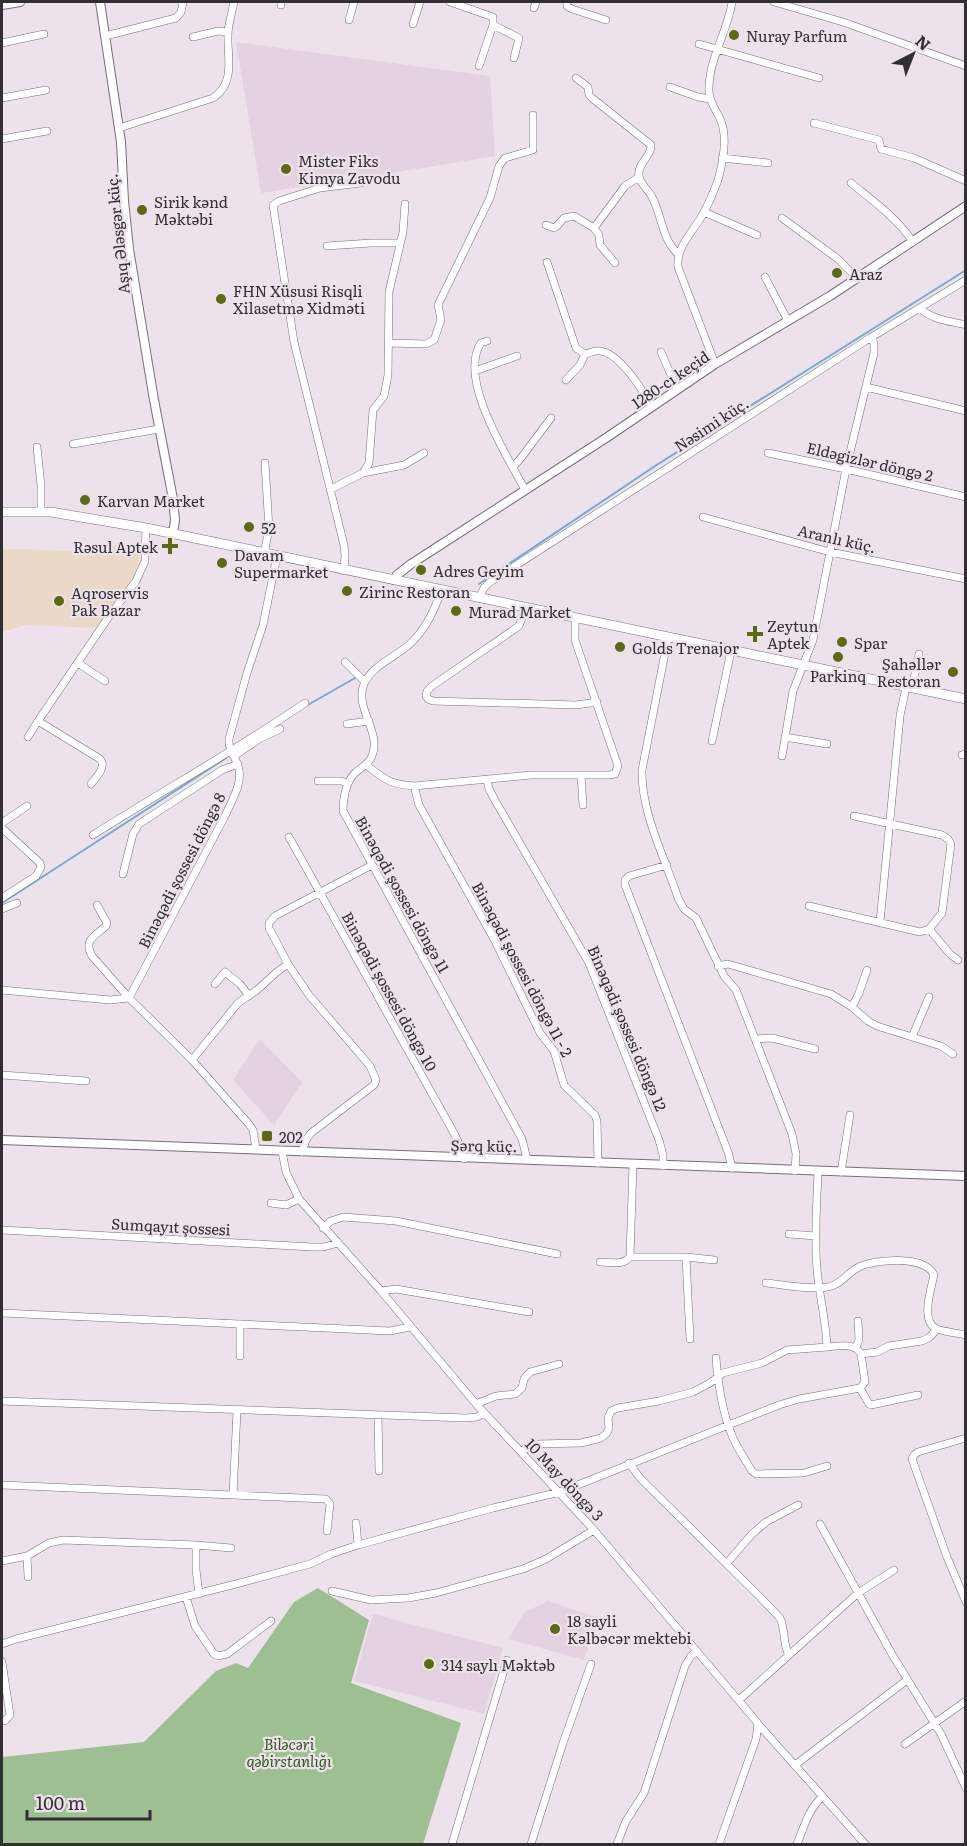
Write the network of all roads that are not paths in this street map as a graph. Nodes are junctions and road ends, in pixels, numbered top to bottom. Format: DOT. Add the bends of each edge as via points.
graph roads {
  1 [pos="20,2"];
  2 [pos="100,2"];
  3 [pos="183,2"];
  4 [pos="234,2"];
  5 [pos="354,2"];
  6 [pos="420,2"];
  7 [pos="450,2"];
  8 [pos="567,2"];
  9 [pos="732,2"];
  10 [pos="774,2"];
  11 [pos="2,5"];
  12 [pos="349,20"];
  13 [pos="606,20"];
  14 [pos="413,24"];
  15 [pos="493,25"];
  16 [pos="228,33"];
  17 [pos="44,34"];
  18 [pos="105,36"];
  19 [pos="193,37"];
  20 [pos="2,43"];
  21 [pos="699,44"];
  22 [pos="718,48"];
  23 [pos="514,58"];
  24 [pos="479,66"];
  25 [pos="966,66"];
  26 [pos="576,78"];
  27 [pos="819,78"];
  28 [pos="670,87"];
  29 [pos="46,90"];
  30 [pos="2,98"];
  31 [pos="710,99"];
  32 [pos="533,115"];
  33 [pos="814,123"];
  34 [pos="119,128"];
  35 [pos="47,131"];
  36 [pos="2,139"];
  37 [pos="722,158"];
  38 [pos="768,163"];
  39 [pos="639,177"];
  40 [pos="966,181"];
  41 [pos="361,183"];
  42 [pos="851,183"];
  43 [pos="405,204"];
  44 [pos="966,206"];
  45 [pos="704,212"];
  46 [pos="782,218"];
  47 [pos="546,225"];
  48 [pos="594,228"];
  49 [pos="757,235"];
  50 [pos="914,242"];
  51 [pos="400,243"];
  52 [pos="327,246"];
  53 [pos="678,254"];
  54 [pos="547,262"];
  55 [pos="615,263"];
  56 [pos="765,277"];
  57 [pos="858,279"];
  58 [pos="966,280"];
  59 [pos="920,308"];
  60 [pos="788,321"];
  61 [pos="966,325"];
  62 [pos="870,338"];
  63 [pos="487,342"];
  64 [pos="390,343"];
  65 [pos="661,352"];
  66 [pos="585,354"];
  67 [pos="517,356"];
  68 [pos="715,364"];
  69 [pos="475,371"];
  70 [pos="566,380"];
  71 [pos="866,387"];
  72 [pos="677,389"];
  73 [pos="652,406"];
  74 [pos="966,411"];
  75 [pos="551,418"];
  76 [pos="159,429"];
  77 [pos="73,444"];
  78 [pos="37,447"];
  79 [pos="424,453"];
  80 [pos="768,453"];
  81 [pos="265,463"];
  82 [pos="513,466"];
  83 [pos="846,469"];
  84 [pos="363,473"];
  85 [pos="331,489"];
  86 [pos="525,490"];
  87 [pos="966,497"];
  88 [pos="2,512"];
  89 [pos="41,512"];
  90 [pos="703,517"];
  91 [pos="146,528"];
  92 [pos="173,533"];
  93 [pos="830,552"];
  94 [pos="264,554"];
  95 [pos="277,556"];
  96 [pos="344,571"];
  97 [pos="966,579"];
  98 [pos="394,580"];
  99 [pos="442,590"];
  100 [pos="479,598"];
  101 [pos="526,608"];
  102 [pos="575,619"];
  103 [pos="668,638"];
  104 [pos="731,651"];
  105 [pos="920,654"];
  106 [pos="345,662"];
  107 [pos="78,663"];
  108 [pos="802,665"];
  109 [pos="105,681"];
  110 [pos="365,682"];
  111 [pos="909,688"];
  112 [pos="966,699"];
  113 [pos="597,702"];
  114 [pos="305,703"];
  115 [pos="38,721"];
  116 [pos="369,721"];
  117 [pos="347,724"];
  118 [pos="280,729"];
  119 [pos="28,737"];
  120 [pos="785,737"];
  121 [pos="712,741"];
  122 [pos="827,744"];
  123 [pos="232,754"];
  124 [pos="782,756"];
  125 [pos="238,764"];
  126 [pos="366,765"];
  127 [pos="581,775"];
  128 [pos="487,780"];
  129 [pos="318,781"];
  130 [pos="348,783"];
  131 [pos="91,784"];
  132 [pos="414,786"];
  133 [pos="583,805"];
  134 [pos="27,806"];
  135 [pos="854,816"];
  136 [pos="2,823"];
  137 [pos="889,824"];
  138 [pos="2,828"];
  139 [pos="93,835"];
  140 [pos="289,837"];
  141 [pos="372,865"];
  142 [pos="667,865"];
  143 [pos="123,874"];
  144 [pos="320,893"];
  145 [pos="2,898"];
  146 [pos="17,903"];
  147 [pos="97,905"];
  148 [pos="809,906"];
  149 [pos="2,909"];
  150 [pos="880,922"];
  151 [pos="929,929"];
  152 [pos="958,960"];
  153 [pos="288,964"];
  154 [pos="718,966"];
  155 [pos="867,970"];
  156 [pos="215,984"];
  157 [pos="2,990"];
  158 [pos="249,996"];
  159 [pos="929,997"];
  160 [pos="129,998"];
  161 [pos="852,1007"];
  162 [pos="912,1037"];
  163 [pos="754,1039"];
  164 [pos="815,1049"];
  165 [pos="954,1054"];
  166 [pos="192,1060"];
  167 [pos="2,1075"];
  168 [pos="86,1081"];
  169 [pos="850,1115"];
  170 [pos="2,1140"];
  171 [pos="256,1149"];
  172 [pos="282,1151"];
  173 [pos="302,1152"];
  174 [pos="464,1159"];
  175 [pos="527,1159"];
  176 [pos="598,1163"];
  177 [pos="633,1164"];
  178 [pos="663,1166"];
  179 [pos="732,1168"];
  180 [pos="795,1171"];
  181 [pos="818,1171"];
  182 [pos="841,1172"];
  183 [pos="966,1176"];
  184 [pos="299,1199"];
  185 [pos="271,1203"];
  186 [pos="323,1228"];
  187 [pos="2,1230"];
  188 [pos="789,1234"];
  189 [pos="816,1236"];
  190 [pos="338,1243"];
  191 [pos="557,1254"];
  192 [pos="630,1257"];
  193 [pos="686,1257"];
  194 [pos="714,1260"];
  195 [pos="600,1262"];
  196 [pos="766,1283"];
  197 [pos="819,1288"];
  198 [pos="381,1291"];
  199 [pos="529,1312"];
  200 [pos="2,1313"];
  201 [pos="858,1321"];
  202 [pos="240,1324"];
  203 [pos="410,1328"];
  204 [pos="937,1329"];
  205 [pos="966,1335"];
  206 [pos="690,1339"];
  207 [pos="827,1347"];
  208 [pos="856,1347"];
  209 [pos="861,1354"];
  210 [pos="240,1356"];
  211 [pos="716,1358"];
  212 [pos="558,1364"];
  213 [pos="718,1377"];
  214 [pos="860,1388"];
  215 [pos="918,1395"];
  216 [pos="2,1401"];
  217 [pos="476,1404"];
  218 [pos="237,1411"];
  219 [pos="484,1413"];
  220 [pos="378,1415"];
  221 [pos="728,1424"];
  222 [pos="966,1438"];
  223 [pos="521,1451"];
  224 [pos="629,1463"];
  225 [pos="827,1466"];
  226 [pos="379,1471"];
  227 [pos="2,1485"];
  228 [pos="560,1492"];
  229 [pos="233,1495"];
  230 [pos="798,1505"];
  231 [pos="356,1523"];
  232 [pos="820,1524"];
  233 [pos="594,1530"];
  234 [pos="327,1531"];
  235 [pos="196,1545"];
  236 [pos="358,1545"];
  237 [pos="231,1548"];
  238 [pos="27,1556"];
  239 [pos="2,1561"];
  240 [pos="727,1563"];
  241 [pos="894,1570"];
  242 [pos="28,1577"];
  243 [pos="332,1591"];
  244 [pos="858,1593"];
  245 [pos="199,1594"];
  246 [pos="186,1597"];
  247 [pos="966,1602"];
  248 [pos="271,1621"];
  249 [pos="2,1644"];
  250 [pos="697,1651"];
  251 [pos="789,1655"];
  252 [pos="507,1660"];
  253 [pos="2,1662"];
  254 [pos="591,1664"];
  255 [pos="908,1680"];
  256 [pos="739,1700"];
  257 [pos="966,1701"];
  258 [pos="2,1721"];
  259 [pos="935,1723"];
  260 [pos="758,1724"];
  261 [pos="905,1744"];
  262 [pos="795,1765"];
  263 [pos="966,1788"];
  264 [pos="822,1797"];
  265 [pos="452,1845"];
  266 [pos="531,1845"];
  267 [pos="617,1845"];
  268 [pos="719,1845"];
  269 [pos="797,1845"];
  270 [pos="865,1845"];
  1 -- 11 [label="street"];
  2 -- 18 [label="street, Aşıq Ələsgər küç."];
  3 -- 18 [label="street" via="176,18"];
  4 -- 16 [label="street"];
  5 -- 12 [label="street"];
  6 -- 14 [label="street"];
  7 -- 15 [label="street" via="490,15"];
  8 -- 13 [label="street" via="572,9"];
  9 -- 22 [label="street"];
  10 -- 25 [label="street"];
  15 -- 23 [label="street" via="519,38"];
  15 -- 24 [label="street"];
  16 -- 19 [label="street" via="218,31"];
  16 -- 34 [label="street" via="230,67 219,94"];
  17 -- 20 [label="street"];
  18 -- 34 [label="street, Aşıq Ələsgər küç."];
  21 -- 22 [label="street"];
  22 -- 27 [label="street"];
  22 -- 31 [label="street" via="709,85"];
  26 -- 39 [label="street" via="588,87 592,98 651,145"];
  28 -- 31 [label="street"];
  29 -- 30 [label="street"];
  31 -- 37 [label="street" via="723,129"];
  32 -- 64 [label="street" via="533,150 505,158 499,166 490,198 438,305 441,320 434,340 426,344"];
  33 -- 40 [label="street" via="879,140 881,149 914,158"];
  34 -- 76 [label="street, Aşıq Ələsgər küç." via="129,249"];
  35 -- 36 [label="street"];
  37 -- 38 [label="street"];
  37 -- 45 [label="street"];
  39 -- 48 [label="street" via="625,186"];
  39 -- 53 [label="street" via="655,204 667,242"];
  41 -- 85 [label="street" via="320,188 273,205 294,342"];
  42 -- 50 [label="street"];
  43 -- 51 [label="street"];
  44 -- 50 [label="street, 1280-cı keçid"];
  45 -- 49 [label="street"];
  45 -- 53 [label="street"];
  46 -- 57 [label="street" via="838,259"];
  47 -- 48 [label="street" via="554,228 564,218 574,216"];
  48 -- 55 [label="street" via="600,245"];
  50 -- 57 [label="street, 1280-cı keçid"];
  51 -- 52 [label="street"];
  51 -- 64 [label="street" via="389,292"];
  53 -- 68 [label="street" via="678,267"];
  54 -- 66 [label="street" via="576,348"];
  56 -- 60 [label="street"];
  57 -- 60 [label="street, 1280-cı keçid"];
  58 -- 59 [label="street, Nəsimi küç."];
  59 -- 61 [label="street" via="936,318"];
  59 -- 62 [label="street, Nəsimi küç."];
  60 -- 68 [label="street, 1280-cı keçid"];
  62 -- 71 [label="street" via="874,352"];
  62 -- 100 [label="street, Nəsimi küç." via="490,582"];
  63 -- 69 [label="street" via="479,347"];
  64 -- 84 [label="street" via="384,396 373,410 369,463"];
  65 -- 72 [label="street"];
  66 -- 70 [label="street"];
  66 -- 73 [label="street" via="597,350 608,354 631,374"];
  67 -- 69 [label="street"];
  68 -- 72 [label="street, 1280-cı keçid"];
  69 -- 82 [label="street" via="482,406"];
  71 -- 74 [label="street"];
  71 -- 83 [label="street"];
  72 -- 73 [label="street, 1280-cı keçid"];
  73 -- 86 [label="street, 1280-cı keçid"];
  75 -- 82 [label="street"];
  76 -- 77 [label="street"];
  76 -- 92 [label="street, Aşıq Ələsgər küç." via="173,499"];
  78 -- 89 [label="street"];
  79 -- 84 [label="street" via="404,465"];
  80 -- 83 [label="street, Eldəgizlər döngə 2"];
  81 -- 94 [label="street" via="269,529"];
  82 -- 86 [label="street"];
  83 -- 87 [label="street, Eldəgizlər döngə 2"];
  83 -- 93 [label="street"];
  84 -- 85 [label="street"];
  85 -- 96 [label="street" via="344,545"];
  86 -- 98 [label="street, 1280-cı keçid" via="407,566"];
  88 -- 89 [label="main road"];
  89 -- 91 [label="main road"];
  90 -- 93 [label="street, Aranlı küç."];
  91 -- 92 [label="main road"];
  91 -- 107 [label="street" via="145,561 136,581"];
  92 -- 94 [label="main road"];
  93 -- 97 [label="street, Aranlı küç."];
  93 -- 108 [label="street" via="813,640"];
  94 -- 95 [label="main road"];
  95 -- 96 [label="main road"];
  95 -- 123 [label="street" via="263,625 229,739"];
  96 -- 98 [label="main road"];
  98 -- 99 [label="main road"];
  99 -- 100 [label="main road"];
  99 -- 110 [label="street" via="426,626 412,643"];
  100 -- 101 [label="main road"];
  101 -- 102 [label="main road"];
  101 -- 113 [label="street" via="519,626 432,686 427,692 428,699 576,705"];
  102 -- 103 [label="main road"];
  102 -- 113 [label="street" via="575,640"];
  103 -- 104 [label="main road"];
  103 -- 142 [label="street" via="642,770 646,811"];
  104 -- 108 [label="main road"];
  104 -- 121 [label="street"];
  105 -- 111 [label="street"];
  106 -- 110 [label="street"];
  107 -- 109 [label="street"];
  107 -- 115 [label="street"];
  108 -- 111 [label="main road"];
  108 -- 120 [label="street"];
  110 -- 116 [label="street" via="361,696"];
  111 -- 112 [label="main road"];
  111 -- 137 [label="street" via="900,716"];
  113 -- 127 [label="street" via="618,766 615,774"];
  114 -- 123 [label="street"];
  115 -- 119 [label="street"];
  115 -- 131 [label="street" via="103,762"];
  116 -- 117 [label="street"];
  116 -- 126 [label="street" via="374,749"];
  118 -- 123 [label="street"];
  120 -- 122 [label="street"];
  120 -- 124 [label="street"];
  123 -- 125 [label="street"];
  123 -- 139 [label="street" via="170,786"];
  125 -- 143 [label="street" via="222,770 139,824"];
  125 -- 160 [label="street, Binəqədi şossesi döngə 8" via="239,780 225,816"];
  126 -- 130 [label="street"];
  126 -- 132 [label="street" via="395,784"];
  127 -- 128 [label="street" via="531,774"];
  127 -- 133 [label="street"];
  128 -- 132 [label="street"];
  128 -- 178 [label="street, Binəqədi şossesi döngə 12" via="589,963 659,1140"];
  129 -- 130 [label="street"];
  130 -- 141 [label="street, Binəqədi şossesi döngə 11" via="344,811"];
  132 -- 176 [label="street, Binəqədi şossesi döngə 11 - 2" via="419,805 494,939 540,1033 554,1051 564,1085 594,1114"];
  134 -- 136 [label="street"];
  135 -- 137 [label="street"];
  137 -- 150 [label="street"];
  137 -- 151 [label="street" via="942,835 951,844 942,913"];
  138 -- 145 [label="street" via="41,867 36,876"];
  140 -- 144 [label="street, Binəqədi şossesi döngə 10"];
  141 -- 144 [label="street"];
  141 -- 175 [label="street, Binəqədi şossesi döngə 11" via="522,1139"];
  142 -- 154 [label="street" via="678,898 696,918"];
  142 -- 179 [label="street" via="629,876 625,885"];
  144 -- 153 [label="street" via="275,916 269,924"];
  144 -- 174 [label="street, Binəqədi şossesi döngə 10" via="455,1135"];
  146 -- 149 [label="street"];
  147 -- 160 [label="street" via="107,922 90,940 88,950"];
  148 -- 150 [label="street"];
  150 -- 151 [label="street" via="920,932"];
  151 -- 152 [label="street"];
  153 -- 158 [label="street"];
  153 -- 173 [label="street" via="370,1066 376,1080 311,1133"];
  154 -- 161 [label="street" via="728,964 831,994"];
  154 -- 163 [label="street" via="736,990"];
  155 -- 161 [label="street"];
  156 -- 158 [label="street" via="225,972"];
  157 -- 160 [label="street" via="110,1000"];
  158 -- 166 [label="street" via="238,1003"];
  159 -- 162 [label="street"];
  160 -- 166 [label="street"];
  161 -- 162 [label="street" via="868,1021"];
  162 -- 165 [label="street"];
  163 -- 164 [label="street" via="772,1038"];
  163 -- 180 [label="street" via="792,1134"];
  166 -- 171 [label="street" via="248,1122"];
  167 -- 168 [label="street"];
  169 -- 182 [label="street"];
  170 -- 171 [label="street, Şərq küç."];
  171 -- 172 [label="street, Şərq küç."];
  172 -- 173 [label="street, Şərq küç."];
  172 -- 184 [label="street, 10 May döngə 3" via="286,1172"];
  173 -- 174 [label="street, Şərq küç."];
  174 -- 175 [label="street, Şərq küç."];
  175 -- 176 [label="street, Şərq küç."];
  176 -- 177 [label="street, Şərq küç."];
  177 -- 178 [label="street, Şərq küç."];
  177 -- 192 [label="street"];
  178 -- 179 [label="street, Şərq küç."];
  179 -- 180 [label="street, Şərq küç."];
  180 -- 181 [label="street, Şərq küç."];
  181 -- 182 [label="street, Şərq küç."];
  181 -- 189 [label="street"];
  182 -- 183 [label="street, Şərq küç."];
  184 -- 185 [label="street" via="286,1205"];
  184 -- 186 [label="street, 10 May döngə 3"];
  186 -- 190 [label="street, 10 May döngə 3"];
  186 -- 191 [label="street" via="344,1217 396,1221"];
  187 -- 190 [label="street, Sumqayıt şossesi" via="312,1247"];
  188 -- 189 [label="street"];
  189 -- 197 [label="street"];
  190 -- 198 [label="street, 10 May döngə 3"];
  192 -- 193 [label="street"];
  192 -- 195 [label="street" via="622,1263"];
  193 -- 194 [label="street"];
  193 -- 206 [label="street"];
  196 -- 197 [label="street"];
  197 -- 204 [label="street" via="831,1287 855,1269 880,1261 925,1265 934,1275 928,1320"];
  197 -- 207 [label="street"];
  198 -- 199 [label="street" via="396,1289"];
  198 -- 203 [label="street, 10 May döngə 3"];
  200 -- 202 [label="street"];
  201 -- 208 [label="street"];
  202 -- 203 [label="street" via="390,1331"];
  202 -- 210 [label="street"];
  203 -- 217 [label="street, 10 May döngə 3"];
  204 -- 205 [label="street"];
  204 -- 209 [label="street" via="922,1341"];
  207 -- 208 [label="street"];
  207 -- 213 [label="street" via="788,1350"];
  208 -- 209 [label="street"];
  209 -- 214 [label="street" via="865,1382"];
  211 -- 213 [label="street"];
  212 -- 217 [label="street" via="530,1372 515,1394"];
  213 -- 221 [label="street"];
  213 -- 223 [label="street" via="693,1392 611,1411 609,1429 602,1438 581,1443 537,1444"];
  214 -- 215 [label="street" via="871,1405"];
  214 -- 221 [label="street" via="779,1404"];
  216 -- 218 [label="street"];
  217 -- 219 [label="street, 10 May döngə 3"];
  218 -- 220 [label="street"];
  218 -- 229 [label="street"];
  219 -- 220 [label="street" via="466,1419"];
  219 -- 223 [label="street, 10 May döngə 3"];
  220 -- 226 [label="street"];
  221 -- 224 [label="street"];
  221 -- 225 [label="street" via="756,1474 804,1473"];
  222 -- 247 [label="street" via="918,1452 912,1459"];
  223 -- 228 [label="street, 10 May döngə 3"];
  224 -- 228 [label="street"];
  224 -- 240 [label="street"];
  227 -- 229 [label="street"];
  228 -- 233 [label="street, 10 May döngə 3"];
  228 -- 236 [label="street"];
  229 -- 234 [label="street" via="326,1499 330,1504"];
  230 -- 240 [label="street" via="752,1533"];
  231 -- 236 [label="street"];
  232 -- 244 [label="street"];
  233 -- 243 [label="street" via="523,1569 436,1593 371,1600"];
  233 -- 250 [label="street, 10 May döngə 3"];
  235 -- 237 [label="street"];
  235 -- 238 [label="street" via="63,1540"];
  235 -- 245 [label="street"];
  236 -- 245 [label="street" via="310,1564"];
  238 -- 239 [label="street"];
  238 -- 242 [label="street"];
  240 -- 251 [label="street" via="780,1618"];
  241 -- 244 [label="street"];
  244 -- 251 [label="street"];
  244 -- 255 [label="street"];
  245 -- 246 [label="street"];
  246 -- 248 [label="street" via="195,1626 218,1656 227,1654"];
  246 -- 249 [label="street"];
  250 -- 256 [label="street, 10 May döngə 3"];
  250 -- 267 [label="street" via="685,1666 644,1793 626,1821"];
  251 -- 256 [label="street"];
  252 -- 265 [label="street"];
  253 -- 258 [label="street" via="10,1715"];
  254 -- 266 [label="street"];
  255 -- 259 [label="street"];
  255 -- 262 [label="street"];
  256 -- 260 [label="street, 10 May döngə 3"];
  257 -- 259 [label="street"];
  259 -- 261 [label="street"];
  259 -- 263 [label="street"];
  260 -- 262 [label="street, 10 May döngə 3"];
  260 -- 268 [label="street"];
  262 -- 264 [label="street, 10 May döngə 3"];
  264 -- 269 [label="street" via="809,1813"];
  264 -- 270 [label="street, 10 May döngə 3"];
}
